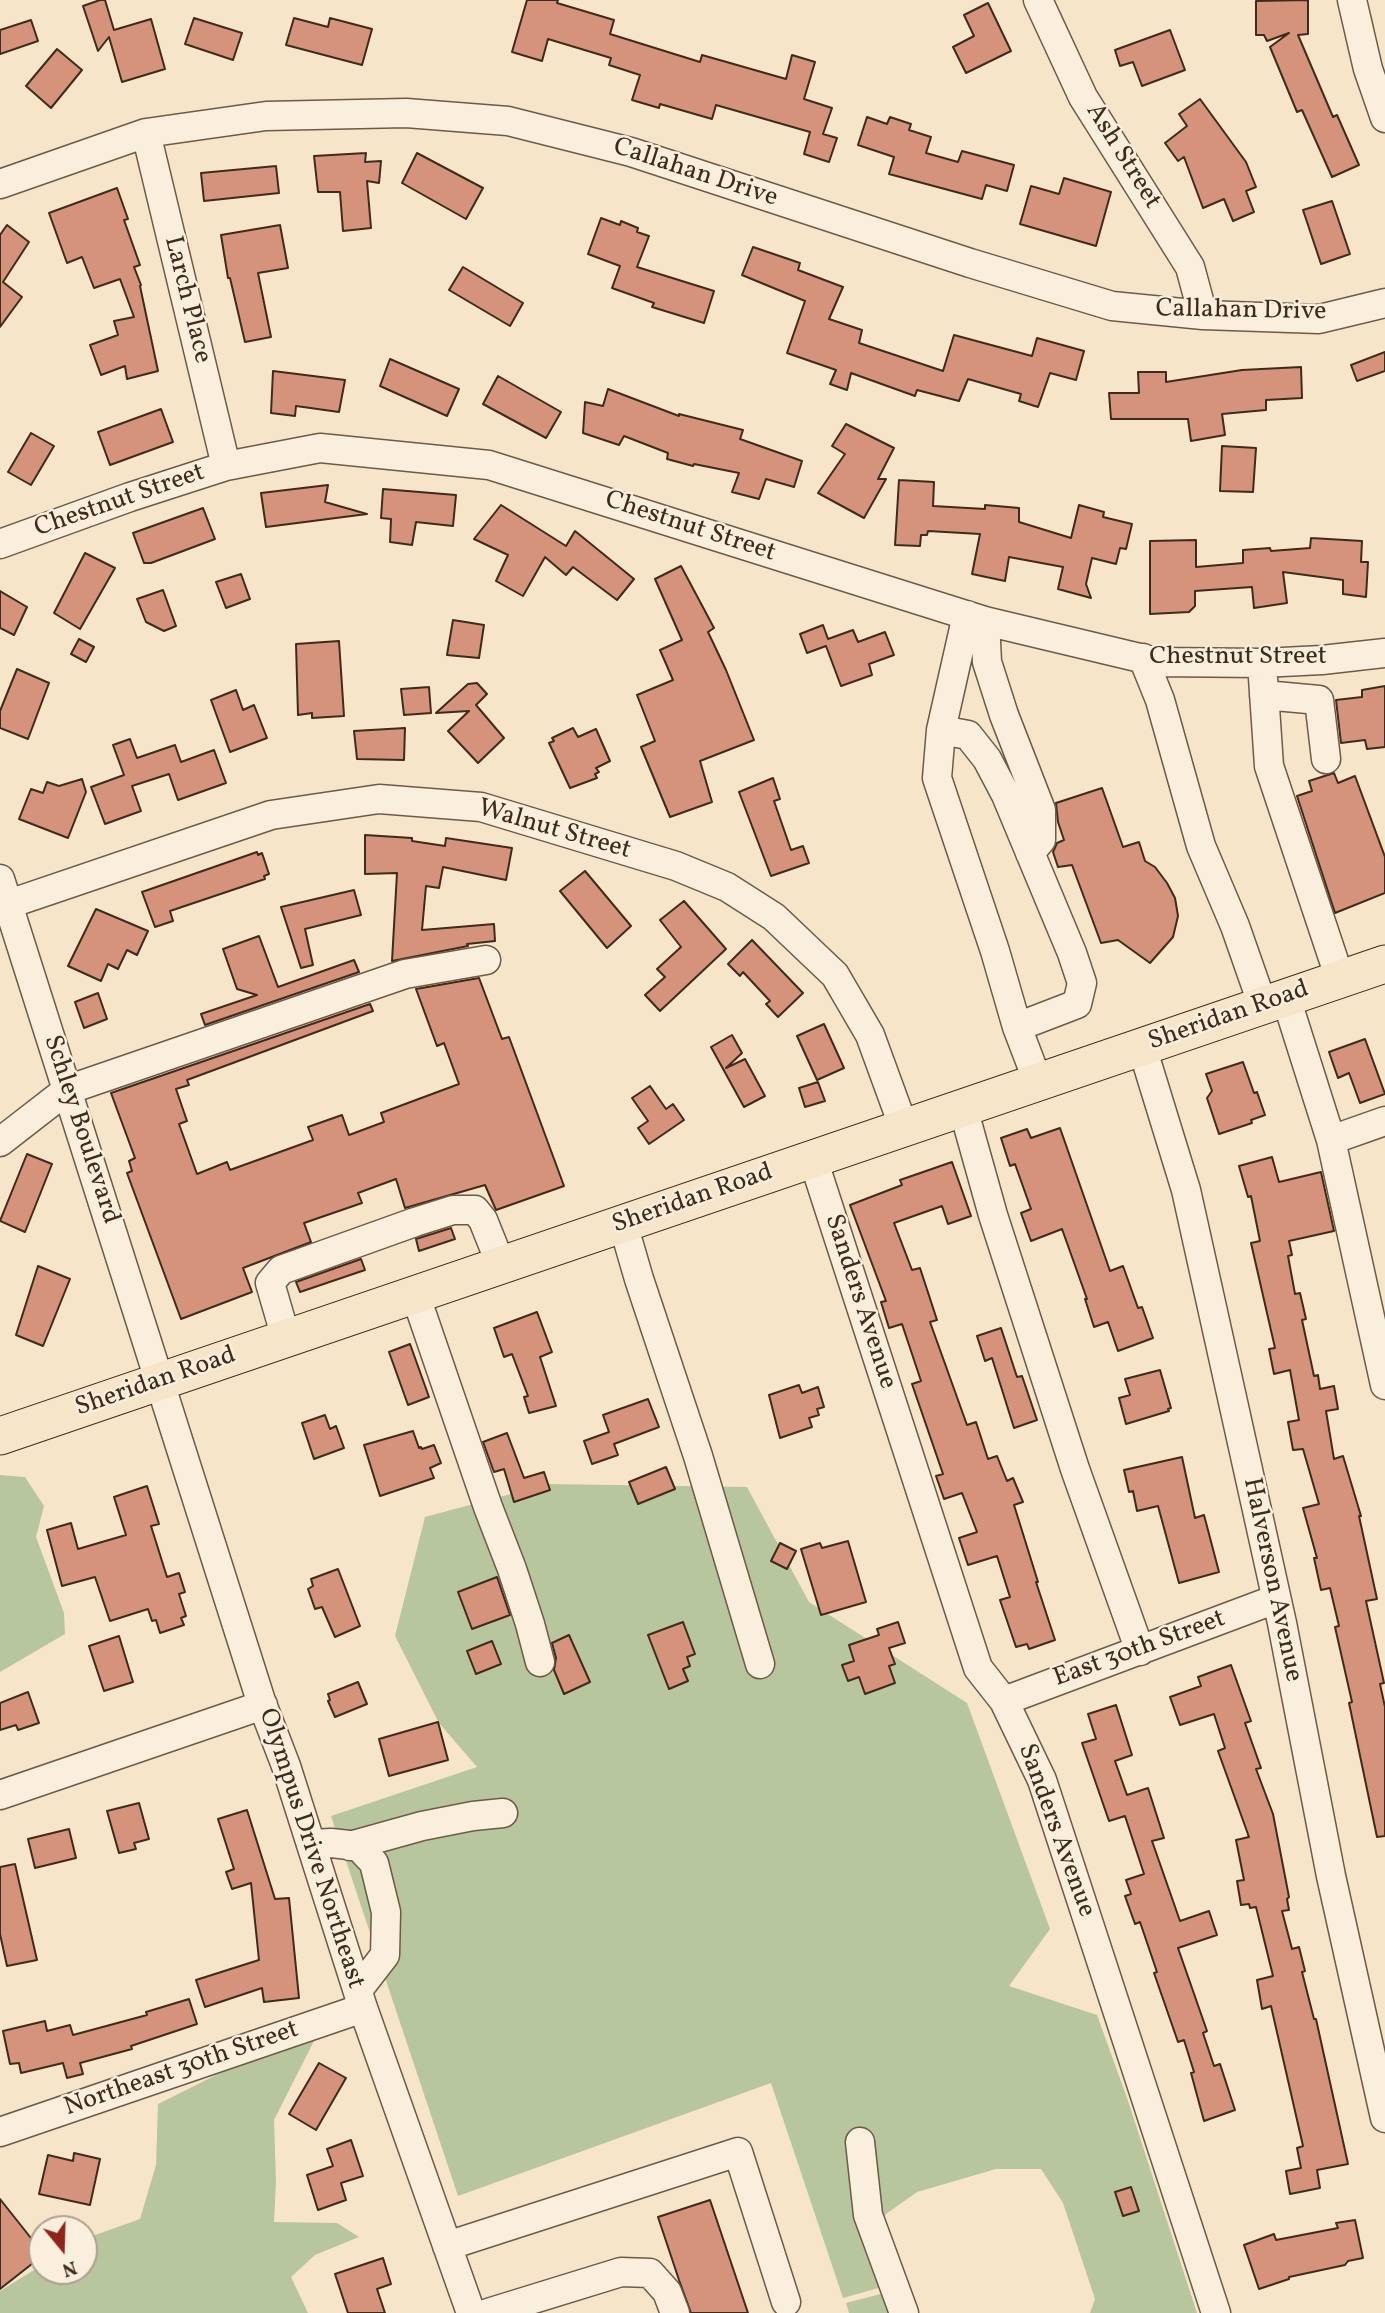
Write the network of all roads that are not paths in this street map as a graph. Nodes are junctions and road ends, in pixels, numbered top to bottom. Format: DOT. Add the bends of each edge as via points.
graph roads {
  1 [pos="1038,0"];
  2 [pos="1352,0"];
  3 [pos="1385,118"];
  4 [pos="146,133"];
  5 [pos="0,184"];
  6 [pos="1385,303"];
  7 [pos="1203,315"];
  8 [pos="226,466"];
  9 [pos="0,544"];
  10 [pos="976,618"];
  11 [pos="1385,653"];
  12 [pos="1143,658"];
  13 [pos="1262,663"];
  14 [pos="1264,695"];
  15 [pos="941,730"];
  16 [pos="1326,759"];
  17 [pos="1030,853"];
  18 [pos="3,896"];
  19 [pos="486,960"];
  20 [pos="1385,964"];
  21 [pos="1340,979"];
  22 [pos="1274,1002"];
  23 [pos="1017,1027"];
  24 [pos="1142,1047"];
  25 [pos="1038,1082"];
  26 [pos="67,1090"];
  27 [pos="963,1108"];
  28 [pos="1385,1121"];
  29 [pos="904,1128"];
  30 [pos="1331,1140"];
  31 [pos="0,1142"];
  32 [pos="813,1159"];
  33 [pos="623,1224"];
  34 [pos="501,1265"];
  35 [pos="415,1294"];
  36 [pos="286,1338"];
  37 [pos="160,1381"];
  38 [pos="1385,1385"];
  39 [pos="0,1436"];
  40 [pos="1276,1599"];
  41 [pos="1140,1651"];
  42 [pos="540,1662"];
  43 [pos="760,1664"];
  44 [pos="1004,1701"];
  45 [pos="263,1705"];
  46 [pos="0,1795"];
  47 [pos="503,1813"];
  48 [pos="311,1844"];
  49 [pos="351,1846"];
  50 [pos="360,1999"];
  51 [pos="1385,2118"];
  52 [pos="0,2132"];
  53 [pos="860,2142"];
  54 [pos="447,2246"];
  55 [pos="786,2302"];
  56 [pos="471,2313"];
  57 [pos="488,2313"];
  58 [pos="675,2313"];
  59 [pos="904,2313"];
  60 [pos="1216,2313"];
  1 -- 7 [label="street, Ash Street" via="1083,97 1191,267"];
  2 -- 3 [label="street"];
  4 -- 5 [label="street, Callahan Drive"];
  4 -- 7 [label="street, Callahan Drive" via="266,116 406,113 509,121 631,152 1112,306"];
  4 -- 8 [label="street, Larch Place"];
  6 -- 7 [label="street, Callahan Drive" via="1319,319"];
  8 -- 9 [label="street, Chestnut Street"];
  8 -- 10 [label="street, Chestnut Street" via="320,448 489,465"];
  10 -- 12 [label="street, Chestnut Street"];
  10 -- 15 [label="street"];
  10 -- 17 [label="street" via="1004,715 1041,810 1041,840"];
  11 -- 13 [label="street, Chestnut Street"];
  12 -- 13 [label="street, Chestnut Street"];
  12 -- 22 [label="street" via="1160,700 1201,846"];
  13 -- 14 [label="street"];
  14 -- 16 [label="street" via="1319,701"];
  14 -- 21 [label="street" via="1269,766"];
  15 -- 17 [label="street" via="968,735 987,759"];
  15 -- 23 [label="street" via="937,778"];
  17 -- 23 [label="street" via="1082,983 1077,1004"];
  18 -- 26 [label="street, Schley Boulevard"];
  18 -- 29 [label="street, Walnut Street" via="271,815 379,799 481,807 676,866 727,887 774,917 835,975 870,1035"];
  19 -- 26 [label="street" via="405,974"];
  20 -- 21 [label="main road, Sheridan Road"];
  21 -- 22 [label="main road, Sheridan Road"];
  22 -- 24 [label="main road, Sheridan Road"];
  22 -- 30 [label="street"];
  23 -- 25 [label="street"];
  24 -- 25 [label="main road, Sheridan Road"];
  24 -- 40 [label="street, Halverson Avenue" via="1186,1190"];
  25 -- 27 [label="main road, Sheridan Road"];
  26 -- 31 [label="street"];
  26 -- 37 [label="street, Schley Boulevard"];
  27 -- 29 [label="main road, Sheridan Road"];
  27 -- 41 [label="street" via="993,1215"];
  28 -- 30 [label="street"];
  29 -- 32 [label="main road, Sheridan Road"];
  30 -- 38 [label="street"];
  32 -- 33 [label="main road, Sheridan Road"];
  32 -- 44 [label="street, Sanders Avenue" via="978,1668"];
  33 -- 34 [label="main road, Sheridan Road"];
  33 -- 43 [label="street"];
  34 -- 35 [label="main road, Sheridan Road"];
  34 -- 36 [label="street" via="475,1210 453,1210 415,1222 281,1270 270,1283"];
  35 -- 36 [label="main road, Sheridan Road"];
  35 -- 42 [label="street"];
  36 -- 37 [label="main road, Sheridan Road"];
  37 -- 39 [label="main road, Sheridan Road"];
  37 -- 45 [label="street, Olympus Drive Northeast"];
  40 -- 41 [label="street, East 30th Street"];
  40 -- 51 [label="street, Halverson Avenue"];
  41 -- 44 [label="street, East 30th Street"];
  44 -- 60 [label="street, Sanders Avenue" via="1042,1780"];
  45 -- 46 [label="street"];
  45 -- 48 [label="street, Olympus Drive Northeast"];
  47 -- 49 [label="street" via="422,1826"];
  48 -- 49 [label="street"];
  48 -- 50 [label="street, Olympus Drive Northeast"];
  49 -- 50 [label="street" via="358,1846 374,1863 386,1912 385,1955"];
  50 -- 52 [label="street, Northeast 30th Street"];
  50 -- 54 [label="street, Olympus Drive Northeast"];
  53 -- 59 [label="street" via="869,2216"];
  54 -- 55 [label="street" via="738,2152"];
  54 -- 56 [label="street, Olympus Drive Northeast"];
  57 -- 58 [label="street" via="621,2272 650,2273 667,2292"];
}
